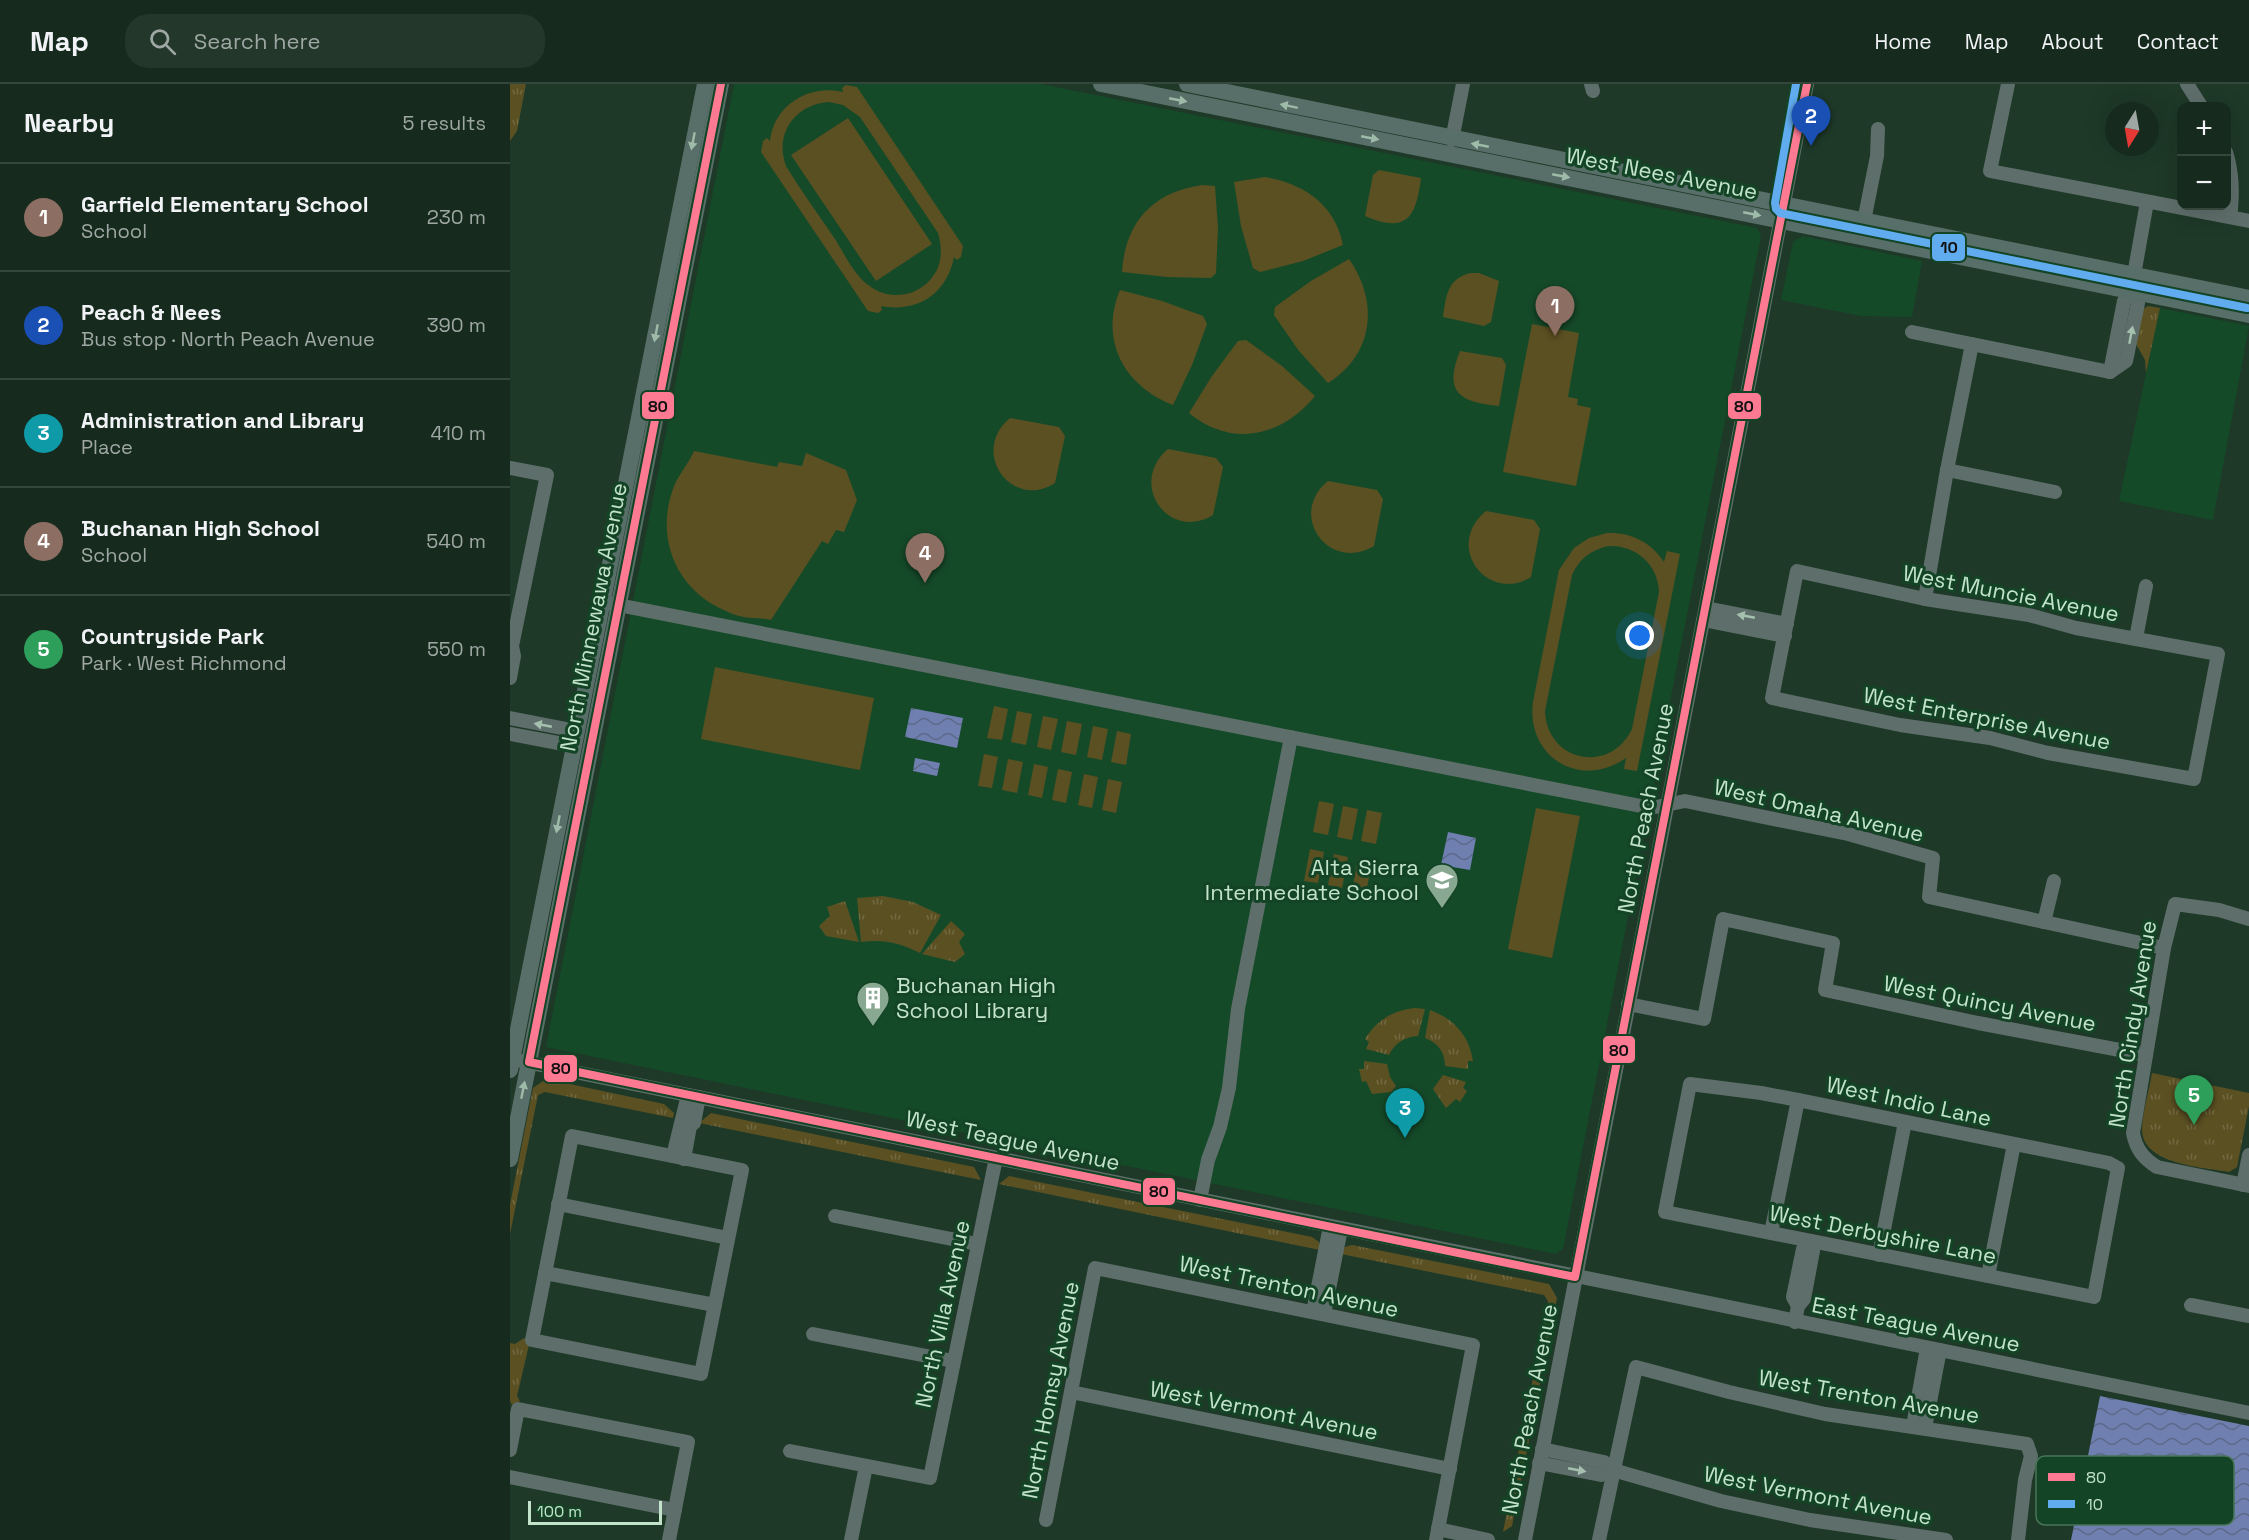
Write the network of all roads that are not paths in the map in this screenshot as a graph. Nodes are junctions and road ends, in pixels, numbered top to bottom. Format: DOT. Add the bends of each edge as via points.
graph roads {
  1 [pos="705,84"];
  2 [pos="722,84"];
  3 [pos="1101,84"];
  4 [pos="1187,84"];
  5 [pos="1463,84"];
  6 [pos="1807,84"];
  7 [pos="2008,84"];
  8 [pos="2187,84"];
  9 [pos="2198,102"];
  10 [pos="1878,129"];
  11 [pos="1452,140"];
  12 [pos="2227,156"];
  13 [pos="2146,202"];
  14 [pos="1784,212"];
  15 [pos="2230,217"];
  16 [pos="1864,221"];
  17 [pos="2249,221"];
  18 [pos="679,257"];
  19 [pos="2133,283"];
  20 [pos="2249,298"];
  21 [pos="2249,315"];
  22 [pos="1912,332"];
  23 [pos="1972,344"];
  24 [pos="510,468"];
  25 [pos="1947,470"];
  26 [pos="2055,492"];
  27 [pos="2146,586"];
  28 [pos="1925,599"];
  29 [pos="610,604"];
  30 [pos="1705,614"];
  31 [pos="1786,630"];
  32 [pos="2136,638"];
  33 [pos="511,646"];
  34 [pos="589,669"];
  35 [pos="510,678"];
  36 [pos="510,718"];
  37 [pos="510,734"];
  38 [pos="1291,737"];
  39 [pos="575,739"];
  40 [pos="2194,779"];
  41 [pos="1668,804"];
  42 [pos="579,806"];
  43 [pos="2054,881"];
  44 [pos="2249,919"];
  45 [pos="2044,922"];
  46 [pos="2164,948"];
  47 [pos="1628,1004"];
  48 [pos="2146,1055"];
  49 [pos="529,1062"];
  50 [pos="511,1063"];
  51 [pos="693,1096"];
  52 [pos="1798,1100"];
  53 [pos="1905,1122"];
  54 [pos="2014,1144"];
  55 [pos="2249,1155"];
  56 [pos="678,1157"];
  57 [pos="996,1158"];
  58 [pos="510,1159"];
  59 [pos="2246,1186"];
  60 [pos="1200,1200"];
  61 [pos="558,1204"];
  62 [pos="1665,1212"];
  63 [pos="835,1216"];
  64 [pos="1335,1228"];
  65 [pos="1771,1233"];
  66 [pos="728,1238"];
  67 [pos="1810,1241"];
  68 [pos="977,1244"];
  69 [pos="1879,1255"];
  70 [pos="1095,1268"];
  71 [pos="545,1273"];
  72 [pos="1988,1276"];
  73 [pos="1575,1277"];
  74 [pos="2094,1297"];
  75 [pos="715,1305"];
  76 [pos="2191,1305"];
  77 [pos="1318,1313"];
  78 [pos="2249,1316"];
  79 [pos="1796,1322"];
  80 [pos="813,1334"];
  81 [pos="1933,1349"];
  82 [pos="953,1361"];
  83 [pos="1071,1392"];
  84 [pos="2249,1413"];
  85 [pos="1919,1427"];
  86 [pos="510,1450"];
  87 [pos="790,1451"];
  88 [pos="1541,1456"];
  89 [pos="866,1466"];
  90 [pos="1450,1469"];
  91 [pos="1613,1470"];
  92 [pos="510,1476"];
  93 [pos="675,1510"];
  94 [pos="1046,1520"];
  95 [pos="1437,1535"];
  96 [pos="669,1540"];
  97 [pos="851,1540"];
  98 [pos="1488,1540"];
  99 [pos="1526,1540"];
  100 [pos="1599,1540"];
  101 [pos="1946,1540"];
  102 [pos="2018,1540"];
  1 -- 18 [label="main road, North Minnewawa Avenue, one-way"];
  2 -- 18 [label="main road, North Minnewawa Avenue"];
  3 -- 14 [label="main road, West Nees Avenue, one-way"];
  11 -- 4 [label="main road, West Nees Avenue, one-way"];
  5 -- 11 [label="street"];
  6 -- 14 [label="street, North Peach Avenue"];
  7 -- 13 [label="street" via="1990,171"];
  8 -- 9 [label="street"];
  10 -- 16 [label="street" via="1877,156"];
  14 -- 11 [label="main road, West Nees Avenue, one-way"];
  12 -- 15 [label="street" via="2232,184"];
  13 -- 15 [label="street"];
  13 -- 19 [label="street"];
  14 -- 16 [label="main road, West Nees Avenue"];
  14 -- 19 [label="main road, West Nees Avenue"];
  14 -- 30 [label="street, North Peach Avenue"];
  15 -- 17 [label="street"];
  16 -- 19 [label="main road, West Nees Avenue"];
  18 -- 29 [label="main road, North Minnewawa Avenue"];
  19 -- 20 [label="main road, West Nees Avenue"];
  19 -- 21 [label="main road, West Nees Avenue"];
  19 -- 23 [label="street" via="2124,301 2110,372"];
  22 -- 23 [label="street"];
  23 -- 25 [label="street"];
  24 -- 33 [label="street" via="547,475"];
  25 -- 26 [label="street"];
  25 -- 28 [label="street"];
  27 -- 32 [label="street"];
  28 -- 31 [label="street, West Muncie Avenue" via="1797,571"];
  28 -- 32 [label="street, West Muncie Avenue" via="2029,615"];
  29 -- 34 [label="main road, North Minnewawa Avenue"];
  29 -- 38 [label="street"];
  29 -- 42 [label="main road, North Minnewawa Avenue"];
  30 -- 31 [label="street"];
  30 -- 41 [label="street, North Peach Avenue"];
  31 -- 40 [label="street, West Enterprise Avenue" via="1772,698"];
  32 -- 40 [label="street, West Muncie Avenue" via="2218,654"];
  33 -- 35 [label="street" via="514,656"];
  34 -- 39 [label="main road, North Minnewawa Avenue"];
  34 -- 42 [label="main road" via="589,710 573,795"];
  39 -- 36 [label="street, one-way"];
  37 -- 39 [label="street"];
  38 -- 41 [label="street" via="1651,808"];
  38 -- 60 [label="street" via="1238,1009 1229,1088"];
  39 -- 50 [label="main road, North Minnewawa Avenue, one-way"];
  41 -- 45 [label="street, West Omaha Avenue" via="1685,801 1918,852 1933,858 1929,897"];
  41 -- 47 [label="street, North Peach Avenue"];
  42 -- 49 [label="main road, North Minnewawa Avenue"];
  43 -- 45 [label="street"];
  44 -- 46 [label="street, North Cindy Avenue" via="2175,904"];
  45 -- 46 [label="street, West Omaha Avenue"];
  46 -- 48 [label="street, North Cindy Avenue"];
  47 -- 48 [label="street, West Quincy Avenue" via="1704,1019 1723,919 1833,943 1825,990"];
  47 -- 73 [label="street, North Peach Avenue"];
  48 -- 59 [label="street, North Cindy Avenue" via="2133,1121 2139,1151 2157,1167"];
  49 -- 50 [label="street, West Teague Avenue"];
  49 -- 51 [label="street, West Teague Avenue"];
  58 -- 49 [label="main road, North Minnewawa Avenue, one-way"];
  51 -- 56 [label="street" via="694,1123"];
  51 -- 57 [label="street, West Teague Avenue"];
  52 -- 53 [label="street, West Indio Lane"];
  52 -- 62 [label="street, West Indio Lane" via="1690,1084"];
  52 -- 65 [label="street"];
  53 -- 54 [label="street, West Indio Lane"];
  53 -- 69 [label="street"];
  54 -- 72 [label="street"];
  54 -- 74 [label="street, West Indio Lane" via="2118,1168"];
  55 -- 59 [label="street"];
  56 -- 61 [label="street" via="572,1136"];
  56 -- 66 [label="street" via="742,1170"];
  57 -- 60 [label="street, West Teague Avenue"];
  57 -- 68 [label="street, North Villa Avenue"];
  60 -- 64 [label="street, West Teague Avenue"];
  61 -- 66 [label="street"];
  61 -- 71 [label="street"];
  62 -- 65 [label="street, West Derbyshire Lane"];
  63 -- 68 [label="street"];
  64 -- 73 [label="street, West Teague Avenue"];
  64 -- 77 [label="street"];
  65 -- 67 [label="street, West Derbyshire Lane"];
  66 -- 75 [label="street"];
  67 -- 69 [label="street, West Derbyshire Lane"];
  67 -- 79 [label="street" via="1813,1251 1793,1297 1801,1303"];
  68 -- 82 [label="street, North Villa Avenue"];
  69 -- 72 [label="street, West Derbyshire Lane"];
  70 -- 77 [label="street, West Trenton Avenue"];
  70 -- 83 [label="street, North Homsy Avenue"];
  71 -- 75 [label="street"];
  71 -- 75 [label="street" via="532,1340 701,1374"];
  72 -- 74 [label="street, West Derbyshire Lane"];
  73 -- 79 [label="street, East Teague Avenue"];
  73 -- 88 [label="street, North Peach Avenue"];
  76 -- 78 [label="street"];
  77 -- 90 [label="street, West Trenton Avenue" via="1473,1346"];
  79 -- 81 [label="street, East Teague Avenue"];
  80 -- 82 [label="street"];
  81 -- 84 [label="street, East Teague Avenue"];
  81 -- 85 [label="street"];
  82 -- 89 [label="street, North Villa Avenue" via="930,1478"];
  83 -- 90 [label="street, West Vermont Avenue"];
  83 -- 94 [label="street, North Homsy Avenue"];
  85 -- 91 [label="street, West Trenton Avenue" via="1825,1414 1636,1367"];
  85 -- 102 [label="street, West Trenton Avenue" via="2027,1444 2031,1456"];
  86 -- 93 [label="street" via="518,1408 688,1442"];
  87 -- 89 [label="street"];
  88 -- 91 [label="street, West Vermont Avenue" via="1601,1474"];
  88 -- 99 [label="street, North Peach Avenue"];
  89 -- 97 [label="street"];
  90 -- 95 [label="street"];
  91 -- 100 [label="street"];
  91 -- 101 [label="street, West Vermont Avenue" via="1721,1501 1810,1520"];
  92 -- 93 [label="street"];
  93 -- 96 [label="street"];
  95 -- 98 [label="street"];
}
